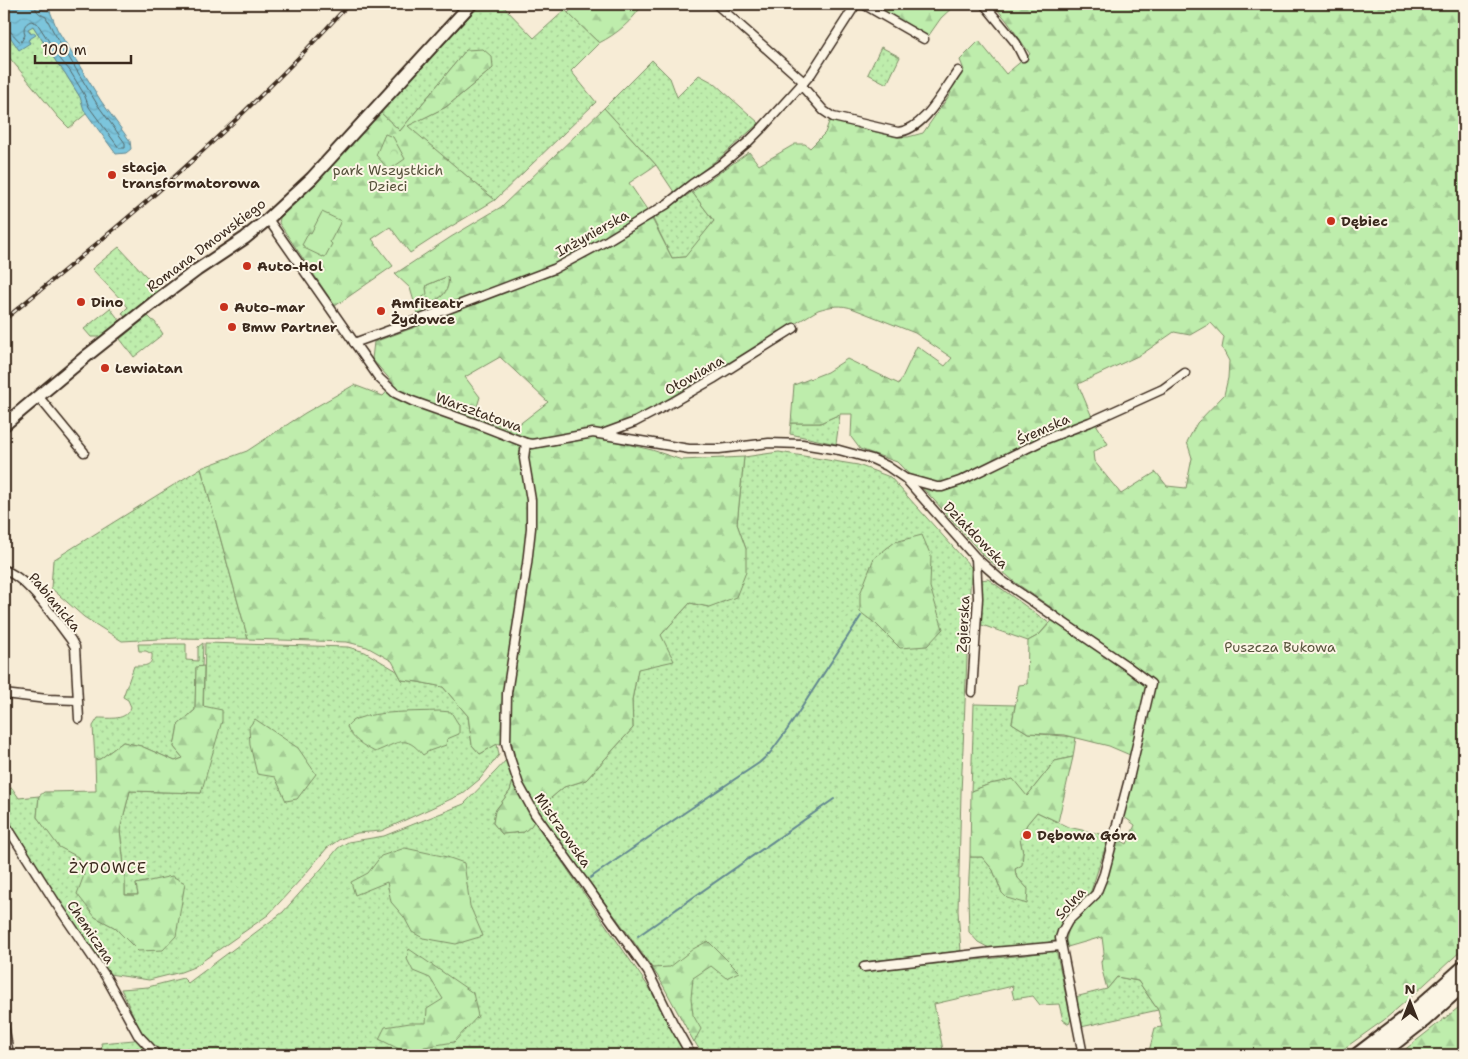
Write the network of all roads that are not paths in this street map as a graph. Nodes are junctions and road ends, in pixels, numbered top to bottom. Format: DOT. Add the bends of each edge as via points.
graph roads {
  1 [pos="471,4"];
  2 [pos="716,4"];
  3 [pos="856,4"];
  4 [pos="863,4"];
  5 [pos="984,4"];
  6 [pos="924,39"];
  7 [pos="1023,57"];
  8 [pos="958,71"];
  9 [pos="803,84"];
  10 [pos="268,219"];
  11 [pos="794,328"];
  12 [pos="354,343"];
  13 [pos="1185,373"];
  14 [pos="38,396"];
  15 [pos="4,425"];
  16 [pos="603,433"];
  17 [pos="526,443"];
  18 [pos="770,443"];
  19 [pos="84,452"];
  20 [pos="906,479"];
  21 [pos="976,558"];
  22 [pos="4,570"];
  23 [pos="1151,684"];
  24 [pos="972,692"];
  25 [pos="4,694"];
  26 [pos="77,700"];
  27 [pos="78,719"];
  28 [pos="4,822"];
  29 [pos="1061,946"];
  30 [pos="864,967"];
  31 [pos="1464,968"];
  32 [pos="1464,984"];
  33 [pos="4,1024"];
  34 [pos="9,1055"];
  35 [pos="157,1055"];
  36 [pos="691,1055"];
  37 [pos="1083,1055"];
  38 [pos="1358,1055"];
  39 [pos="1378,1055"];
  1 -- 10 [label="main road, Romana Dmowskiego" via="312,178"];
  2 -- 9 [label="street"];
  3 -- 9 [label="street, Inżynierska"];
  4 -- 6 [label="street"];
  5 -- 7 [label="street"];
  8 -- 9 [label="street" via="921,121 908,130 898,132 833,117 824,111"];
  9 -- 12 [label="street, Inżynierska" via="748,142 723,163 667,204 608,240 554,269"];
  10 -- 12 [label="street, Warsztatowa"];
  10 -- 14 [label="main road, Romana Dmowskiego" via="157,300"];
  11 -- 16 [label="street, Ołowiana" via="673,402 635,422"];
  12 -- 17 [label="street, Warsztatowa" via="379,378 395,393"];
  13 -- 20 [label="street, Śremska" via="1163,389 1046,439 955,483 936,487"];
  14 -- 15 [label="main road, Romana Dmowskiego"];
  14 -- 19 [label="street"];
  16 -- 17 [label="street, Warsztatowa"];
  16 -- 18 [label="street, Warsztatowa" via="689,449"];
  17 -- 36 [label="street, Mistrzowska" via="524,458 531,528 508,693 506,743 510,758 519,785 535,814 648,972"];
  18 -- 20 [label="street, Działdowska" via="802,444 857,454 887,466"];
  20 -- 21 [label="street, Działdowska"];
  21 -- 23 [label="street, Działdowska" via="1001,580"];
  21 -- 24 [label="street, Zgierska" via="978,598"];
  22 -- 26 [label="street, Pabianicka" via="22,580 75,647"];
  23 -- 29 [label="street, Solna" via="1104,874 1096,894 1065,926 1060,938"];
  25 -- 26 [label="street"];
  26 -- 27 [label="street, Pabianicka"];
  28 -- 35 [label="street, Chemiczna" via="106,977 138,1035"];
  29 -- 30 [label="street"];
  29 -- 37 [label="street"];
  31 -- 38 [label="highway" via="1417,1010"];
  32 -- 39 [label="highway"];
  33 -- 34 [label="street"];
}
